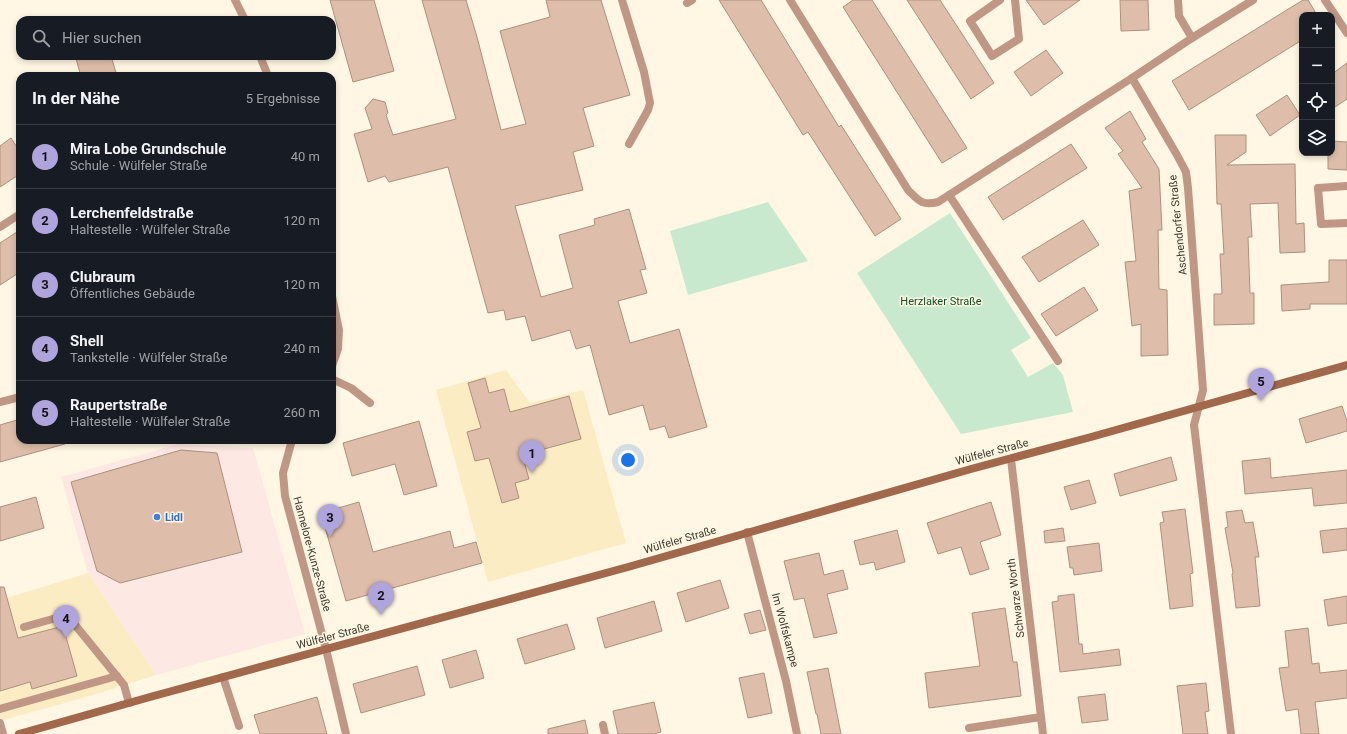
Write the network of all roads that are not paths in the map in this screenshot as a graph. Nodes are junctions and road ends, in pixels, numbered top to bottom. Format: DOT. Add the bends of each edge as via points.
graph roads {
  1 [pos="235,0"];
  2 [pos="622,0"];
  3 [pos="790,0"];
  4 [pos="1000,0"];
  5 [pos="1015,0"];
  6 [pos="1178,0"];
  7 [pos="1253,0"];
  8 [pos="1325,0"];
  9 [pos="243,16"];
  10 [pos="1347,33"];
  11 [pos="1192,38"];
  12 [pos="262,60"];
  13 [pos="266,72"];
  14 [pos="1132,78"];
  15 [pos="629,144"];
  16 [pos="1347,186"];
  17 [pos="948,195"];
  18 [pos="16,217"];
  19 [pos="1347,223"];
  20 [pos="0,227"];
  21 [pos="336,315"];
  22 [pos="336,355"];
  23 [pos="1058,361"];
  24 [pos="1347,364"];
  25 [pos="336,381"];
  26 [pos="16,398"];
  27 [pos="0,402"];
  28 [pos="370,403"];
  29 [pos="1198,406"];
  30 [pos="291,444"];
  31 [pos="1011,459"];
  32 [pos="747,532"];
  33 [pos="24,627"];
  34 [pos="326,650"];
  35 [pos="117,676"];
  36 [pos="223,677"];
  37 [pos="129,703"];
  38 [pos="0,709"];
  39 [pos="1041,717"];
  40 [pos="0,723"];
  41 [pos="603,725"];
  42 [pos="239,726"];
  43 [pos="969,728"];
  44 [pos="3,734"];
  45 [pos="19,734"];
  46 [pos="346,734"];
  47 [pos="605,734"];
  48 [pos="797,734"];
  49 [pos="1043,734"];
  50 [pos="1231,734"];
  1 -- 9 [label="street"];
  2 -- 15 [label="street" via="644,72 650,103"];
  3 -- 17 [label="street" via="908,190 919,201 928,205"];
  4 -- 5 [label="street" via="970,21 992,56 1019,39"];
  6 -- 11 [label="street" via="1179,16"];
  7 -- 11 [label="street"];
  8 -- 10 [label="street"];
  11 -- 14 [label="street"];
  12 -- 13 [label="street"];
  14 -- 17 [label="street"];
  14 -- 29 [label="street, Aschendorfer Straße" via="1186,172 1203,390"];
  16 -- 19 [label="street" via="1318,188 1321,224"];
  17 -- 23 [label="street"];
  18 -- 20 [label="street"];
  21 -- 22 [label="street" via="339,330"];
  24 -- 29 [label="main road, Wülfeler Straße"];
  25 -- 28 [label="street" via="351,388"];
  26 -- 27 [label="street"];
  29 -- 31 [label="main road, Wülfeler Straße"];
  29 -- 50 [label="street, Aschendorfer Straße" via="1194,425"];
  30 -- 34 [label="street, Hannelore-Kunze-Straße" via="283,473 285,496"];
  31 -- 32 [label="main road, Wülfeler Straße"];
  31 -- 39 [label="street, Schwarze Worth"];
  32 -- 34 [label="main road, Wülfeler Straße"];
  32 -- 48 [label="street, Im Wolfskampe" via="786,681"];
  33 -- 35 [label="street" via="67,615"];
  34 -- 36 [label="main road, Wülfeler Straße"];
  34 -- 46 [label="street, Hannelore-Kunze-Straße"];
  35 -- 37 [label="street" via="124,685"];
  35 -- 38 [label="street"];
  36 -- 37 [label="main road, Wülfeler Straße"];
  36 -- 42 [label="street"];
  37 -- 45 [label="main road, Wülfeler Straße"];
  39 -- 43 [label="street"];
  39 -- 49 [label="street, Schwarze Worth"];
  40 -- 44 [label="street"];
  41 -- 47 [label="street"];
}
